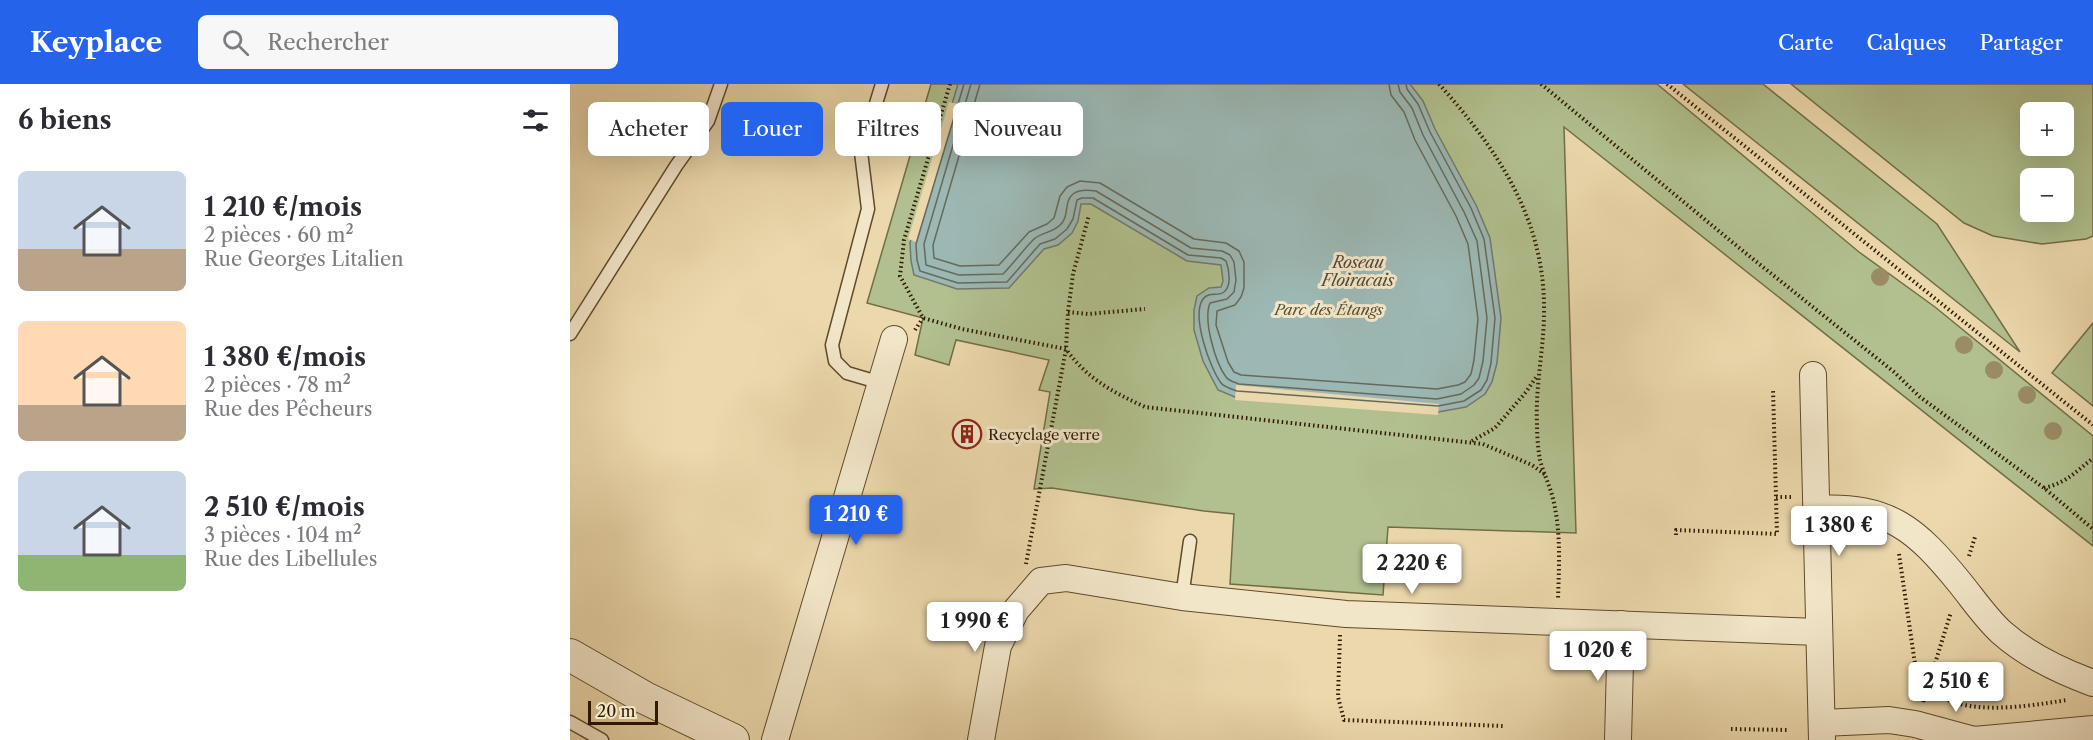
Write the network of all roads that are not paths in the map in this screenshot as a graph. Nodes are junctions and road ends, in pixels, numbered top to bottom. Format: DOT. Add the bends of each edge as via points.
graph roads {
  1 [pos="721,84"];
  2 [pos="882,84"];
  3 [pos="570,334"];
  4 [pos="894,339"];
  5 [pos="1814,375"];
  6 [pos="881,383"];
  7 [pos="1817,509"];
  8 [pos="1190,541"];
  9 [pos="1182,597"];
  10 [pos="1621,624"];
  11 [pos="1819,632"];
  12 [pos="570,655"];
  13 [pos="2084,691"];
  14 [pos="570,722"];
  15 [pos="2093,729"];
  16 [pos="1822,731"];
  17 [pos="602,740"];
  18 [pos="733,740"];
  19 [pos="775,740"];
  20 [pos="981,740"];
  21 [pos="1618,740"];
  1 -- 3 [label="lane" via="708,122"];
  2 -- 6 [label="lane" via="861,152 868,209 832,345 835,361 847,373"];
  4 -- 6 [label="street"];
  5 -- 7 [label="street"];
  6 -- 19 [label="street"];
  7 -- 11 [label="street"];
  7 -- 13 [label="street" via="1874,512 1899,522 1926,543 1984,613 2014,642"];
  8 -- 9 [label="lane"];
  9 -- 10 [label="street" via="1341,614"];
  9 -- 20 [label="street" via="1066,578 1041,581 1016,610 998,646"];
  10 -- 11 [label="street"];
  10 -- 21 [label="street"];
  11 -- 16 [label="street"];
  12 -- 18 [label="street" via="645,698"];
  14 -- 17 [label="lane"];
  15 -- 16 [label="street" via="1974,740 1888,720"];
}
